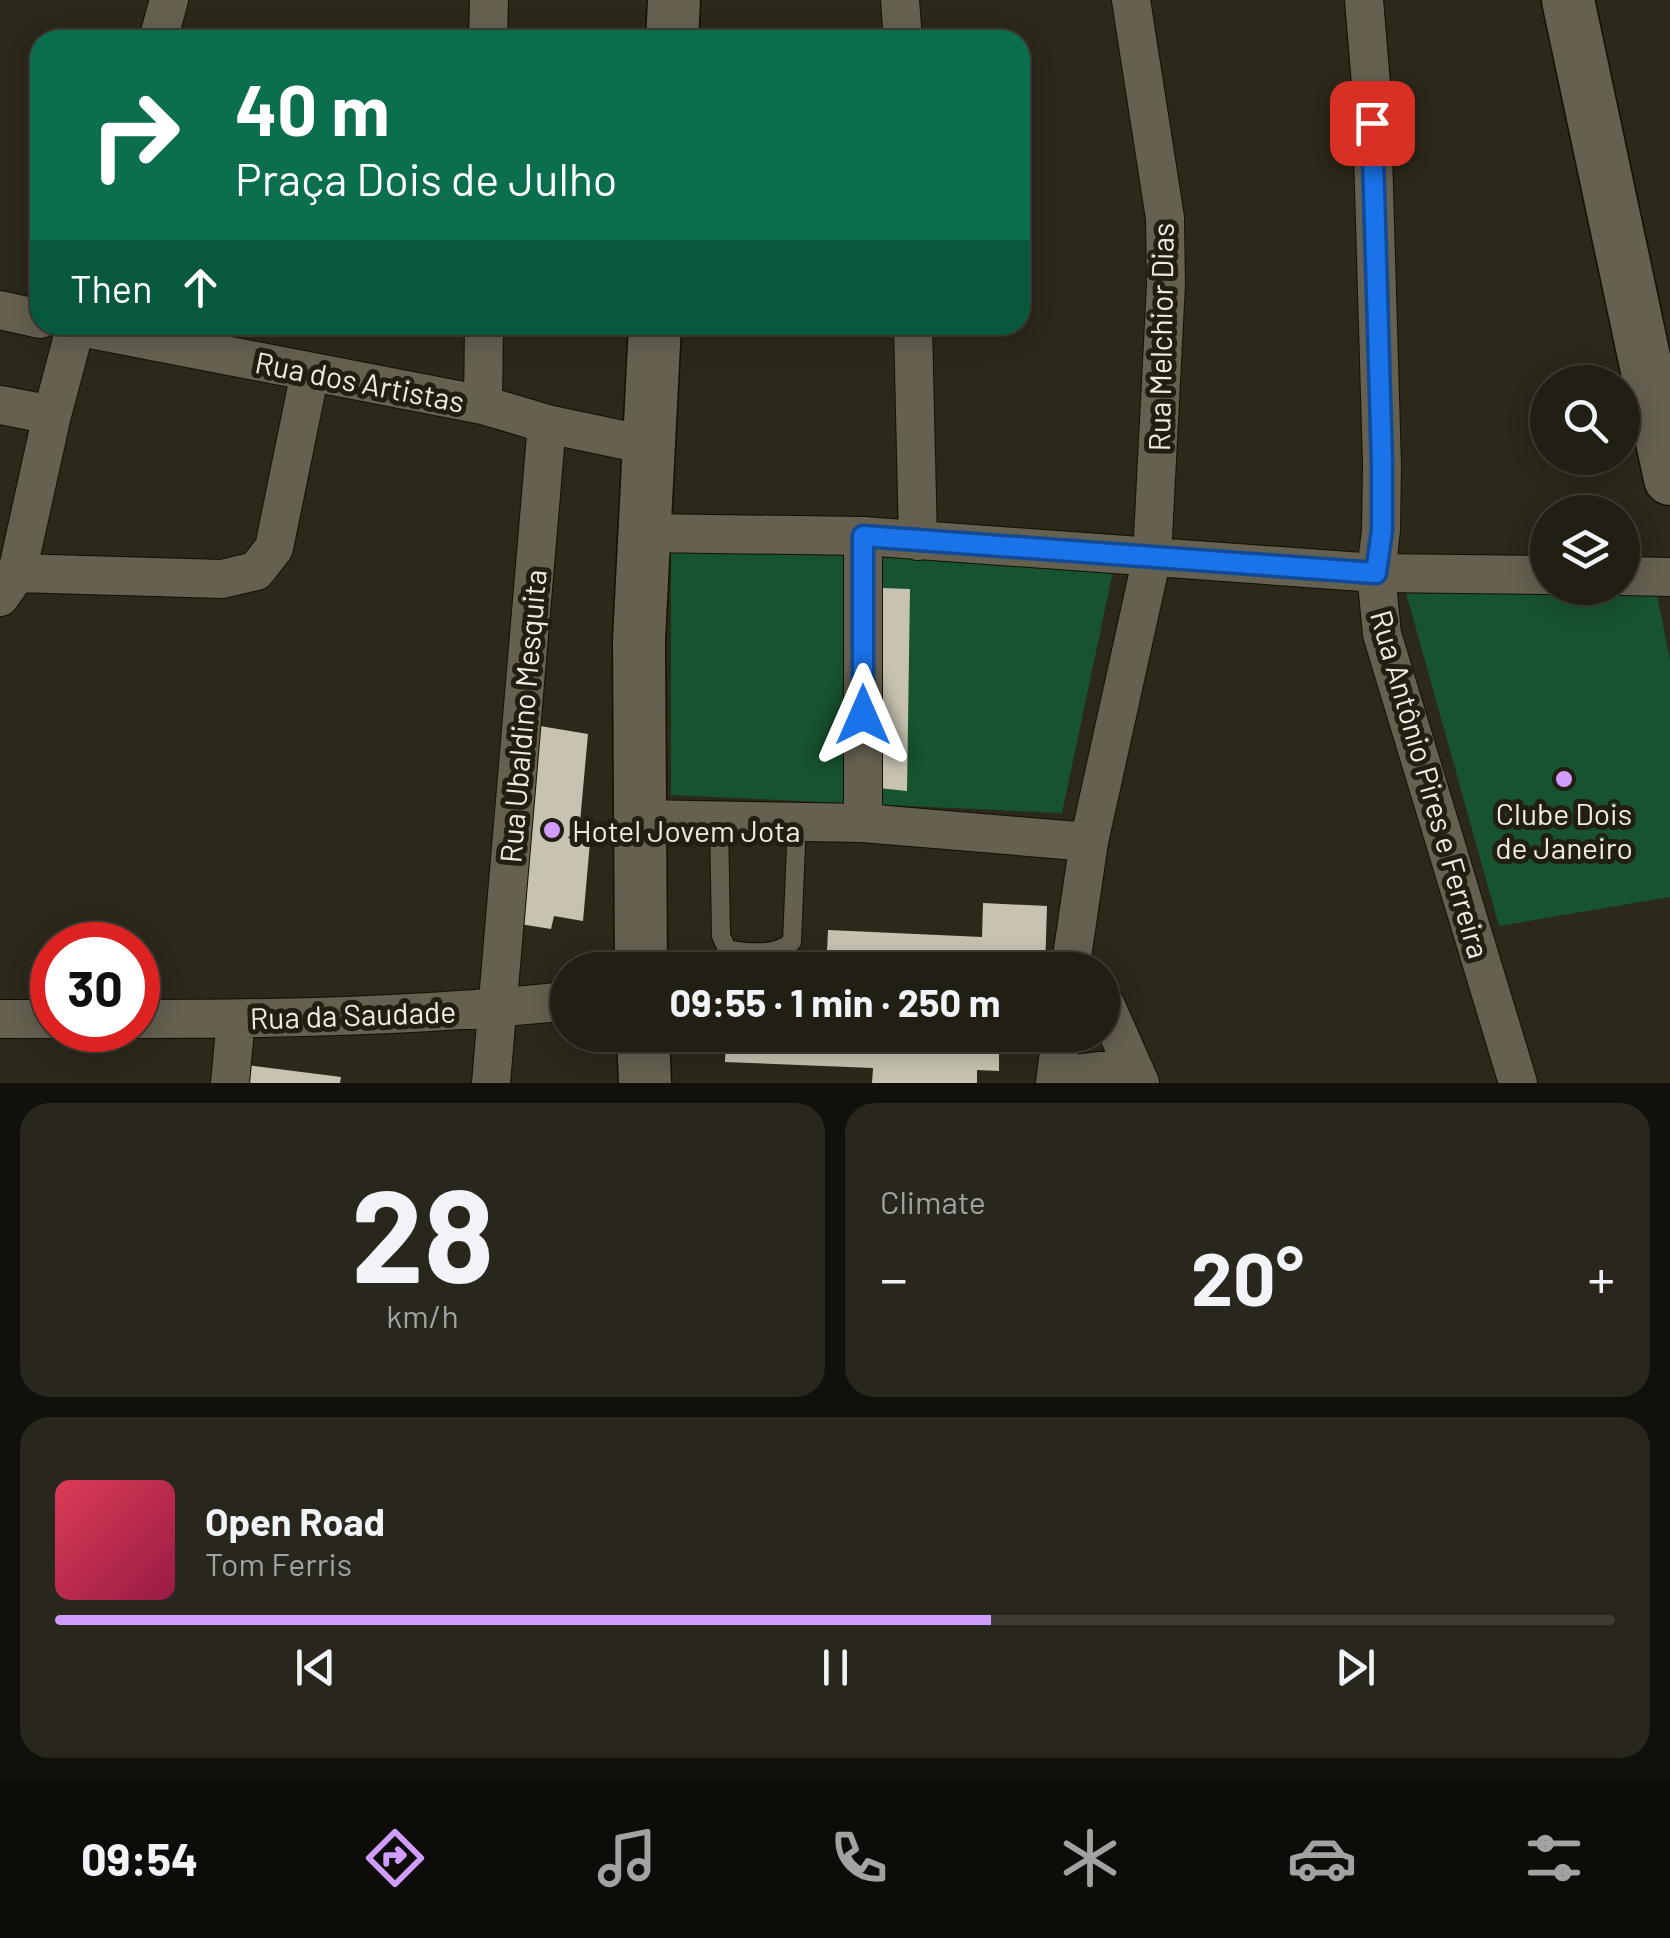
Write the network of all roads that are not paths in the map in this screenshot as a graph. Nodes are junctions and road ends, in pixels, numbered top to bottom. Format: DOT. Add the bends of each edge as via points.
graph roads {
  1 [pos="170,0"];
  2 [pos="489,0"];
  3 [pos="674,0"];
  4 [pos="900,0"];
  5 [pos="1131,0"];
  6 [pos="1364,0"];
  7 [pos="1568,0"];
  8 [pos="161,30"];
  9 [pos="488,30"];
  10 [pos="672,30"];
  11 [pos="902,30"];
  12 [pos="0,310"];
  13 [pos="30,317"];
  14 [pos="72,335"];
  15 [pos="124,335"];
  16 [pos="484,335"];
  17 [pos="654,335"];
  18 [pos="913,335"];
  19 [pos="310,372"];
  20 [pos="483,405"];
  21 [pos="0,406"];
  22 [pos="52,415"];
  23 [pos="547,424"];
  24 [pos="647,446"];
  25 [pos="1670,479"];
  26 [pos="644,533"];
  27 [pos="863,536"];
  28 [pos="918,540"];
  29 [pos="1152,557"];
  30 [pos="1376,573"];
  31 [pos="1530,575"];
  32 [pos="1640,576"];
  33 [pos="1670,577"];
  34 [pos="8,585"];
  35 [pos="639,819"];
  36 [pos="719,820"];
  37 [pos="797,821"];
  38 [pos="863,823"];
  39 [pos="1089,842"];
  40 [pos="1075,931"];
  41 [pos="641,952"];
  42 [pos="1072,952"];
  43 [pos="1084,952"];
  44 [pos="550,1003"];
  45 [pos="497,1008"];
  46 [pos="30,1019"];
  47 [pos="160,1019"];
  48 [pos="236,1019"];
  49 [pos="0,1020"];
  50 [pos="1120,1038"];
  51 [pos="644,1052"];
  52 [pos="1059,1052"];
  53 [pos="1136,1075"];
  54 [pos="1056,1080"];
  55 [pos="230,1083"];
  56 [pos="490,1083"];
  57 [pos="645,1083"];
  58 [pos="1518,1083"];
  1 -- 8 [label="street"];
  2 -- 9 [label="street"];
  3 -- 10 [label="street"];
  4 -- 11 [label="street"];
  5 -- 29 [label="street, Rua Melchior Dias" via="1165,218"];
  6 -- 30 [label="street, Rua Antônio Pires e Ferreira" via="1382,464"];
  7 -- 25 [label="street"];
  12 -- 13 [label="street"];
  14 -- 22 [label="street"];
  15 -- 19 [label="street, Rua dos Artistas"];
  16 -- 20 [label="street"];
  17 -- 24 [label="street"];
  18 -- 28 [label="street"];
  19 -- 20 [label="street, Rua dos Artistas"];
  19 -- 34 [label="street" via="274,548 256,571 222,579"];
  20 -- 23 [label="street, Rua dos Artistas"];
  21 -- 22 [label="street"];
  22 -- 34 [label="street"];
  23 -- 24 [label="street, Rua dos Artistas"];
  23 -- 45 [label="street, Rua Ubaldino Mesquita"];
  24 -- 26 [label="street"];
  26 -- 27 [label="street"];
  26 -- 35 [label="street"];
  27 -- 28 [label="street"];
  27 -- 38 [label="street"];
  28 -- 29 [label="street"];
  29 -- 30 [label="street"];
  29 -- 39 [label="street, Rua Melchior Dias"];
  30 -- 31 [label="street"];
  30 -- 58 [label="street, Rua Antônio Pires e Ferreira" via="1382,634"];
  32 -- 33 [label="street"];
  35 -- 36 [label="street"];
  35 -- 41 [label="street"];
  36 -- 37 [label="street"];
  36 -- 37 [label="lane" via="721,936 727,949 746,952 780,950 792,942"];
  37 -- 38 [label="street"];
  38 -- 39 [label="street"];
  39 -- 40 [label="street, Rua Melchior Dias"];
  40 -- 42 [label="street, Rua Melchior Dias"];
  40 -- 43 [label="street"];
  44 -- 45 [label="street, Rua da Saudade"];
  45 -- 48 [label="street, Rua da Saudade"];
  45 -- 56 [label="street, Rua Ubaldino Mesquita"];
  46 -- 49 [label="street"];
  47 -- 48 [label="street, Rua da Saudade"];
  48 -- 55 [label="street"];
  50 -- 53 [label="street"];
  51 -- 57 [label="street"];
  52 -- 54 [label="street"];
  53 -- 54 [label="street"];
}
